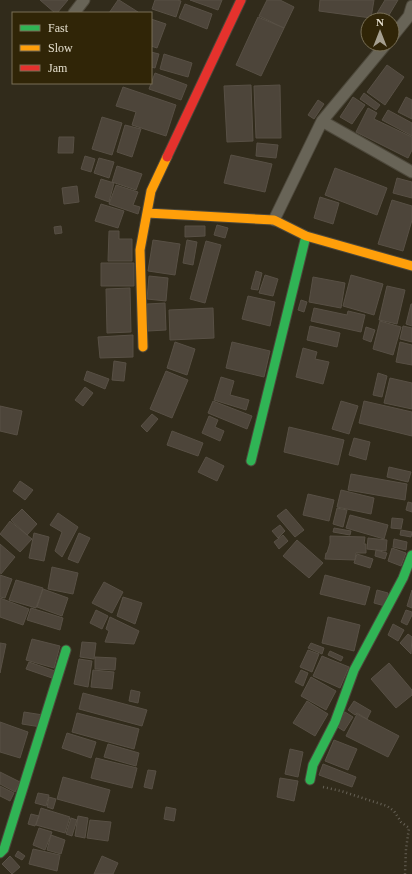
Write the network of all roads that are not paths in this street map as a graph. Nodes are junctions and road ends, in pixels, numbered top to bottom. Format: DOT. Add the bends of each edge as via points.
graph roads {
  1 [pos="84,0"];
  2 [pos="241,0"];
  3 [pos="75,12"];
  4 [pos="411,13"];
  5 [pos="400,27"];
  6 [pos="379,52"];
  7 [pos="322,121"];
  8 [pos="412,172"];
  9 [pos="148,213"];
  10 [pos="274,220"];
  11 [pos="306,236"];
  12 [pos="412,266"];
  13 [pos="143,346"];
  14 [pos="252,461"];
  15 [pos="412,555"];
  16 [pos="66,650"];
  17 [pos="310,780"];
  18 [pos="1,849"];
  1 -- 3 [label="street"];
  2 -- 9 [label="street" via="151,191"];
  4 -- 5 [label="street"];
  6 -- 7 [label="street"];
  7 -- 8 [label="street"];
  7 -- 10 [label="street"];
  9 -- 10 [label="street"];
  9 -- 13 [label="street" via="140,250"];
  10 -- 11 [label="street"];
  11 -- 12 [label="street"];
  11 -- 14 [label="street"];
  15 -- 17 [label="street" via="400,584 354,670 335,722 313,765"];
  16 -- 18 [label="street"];
}
